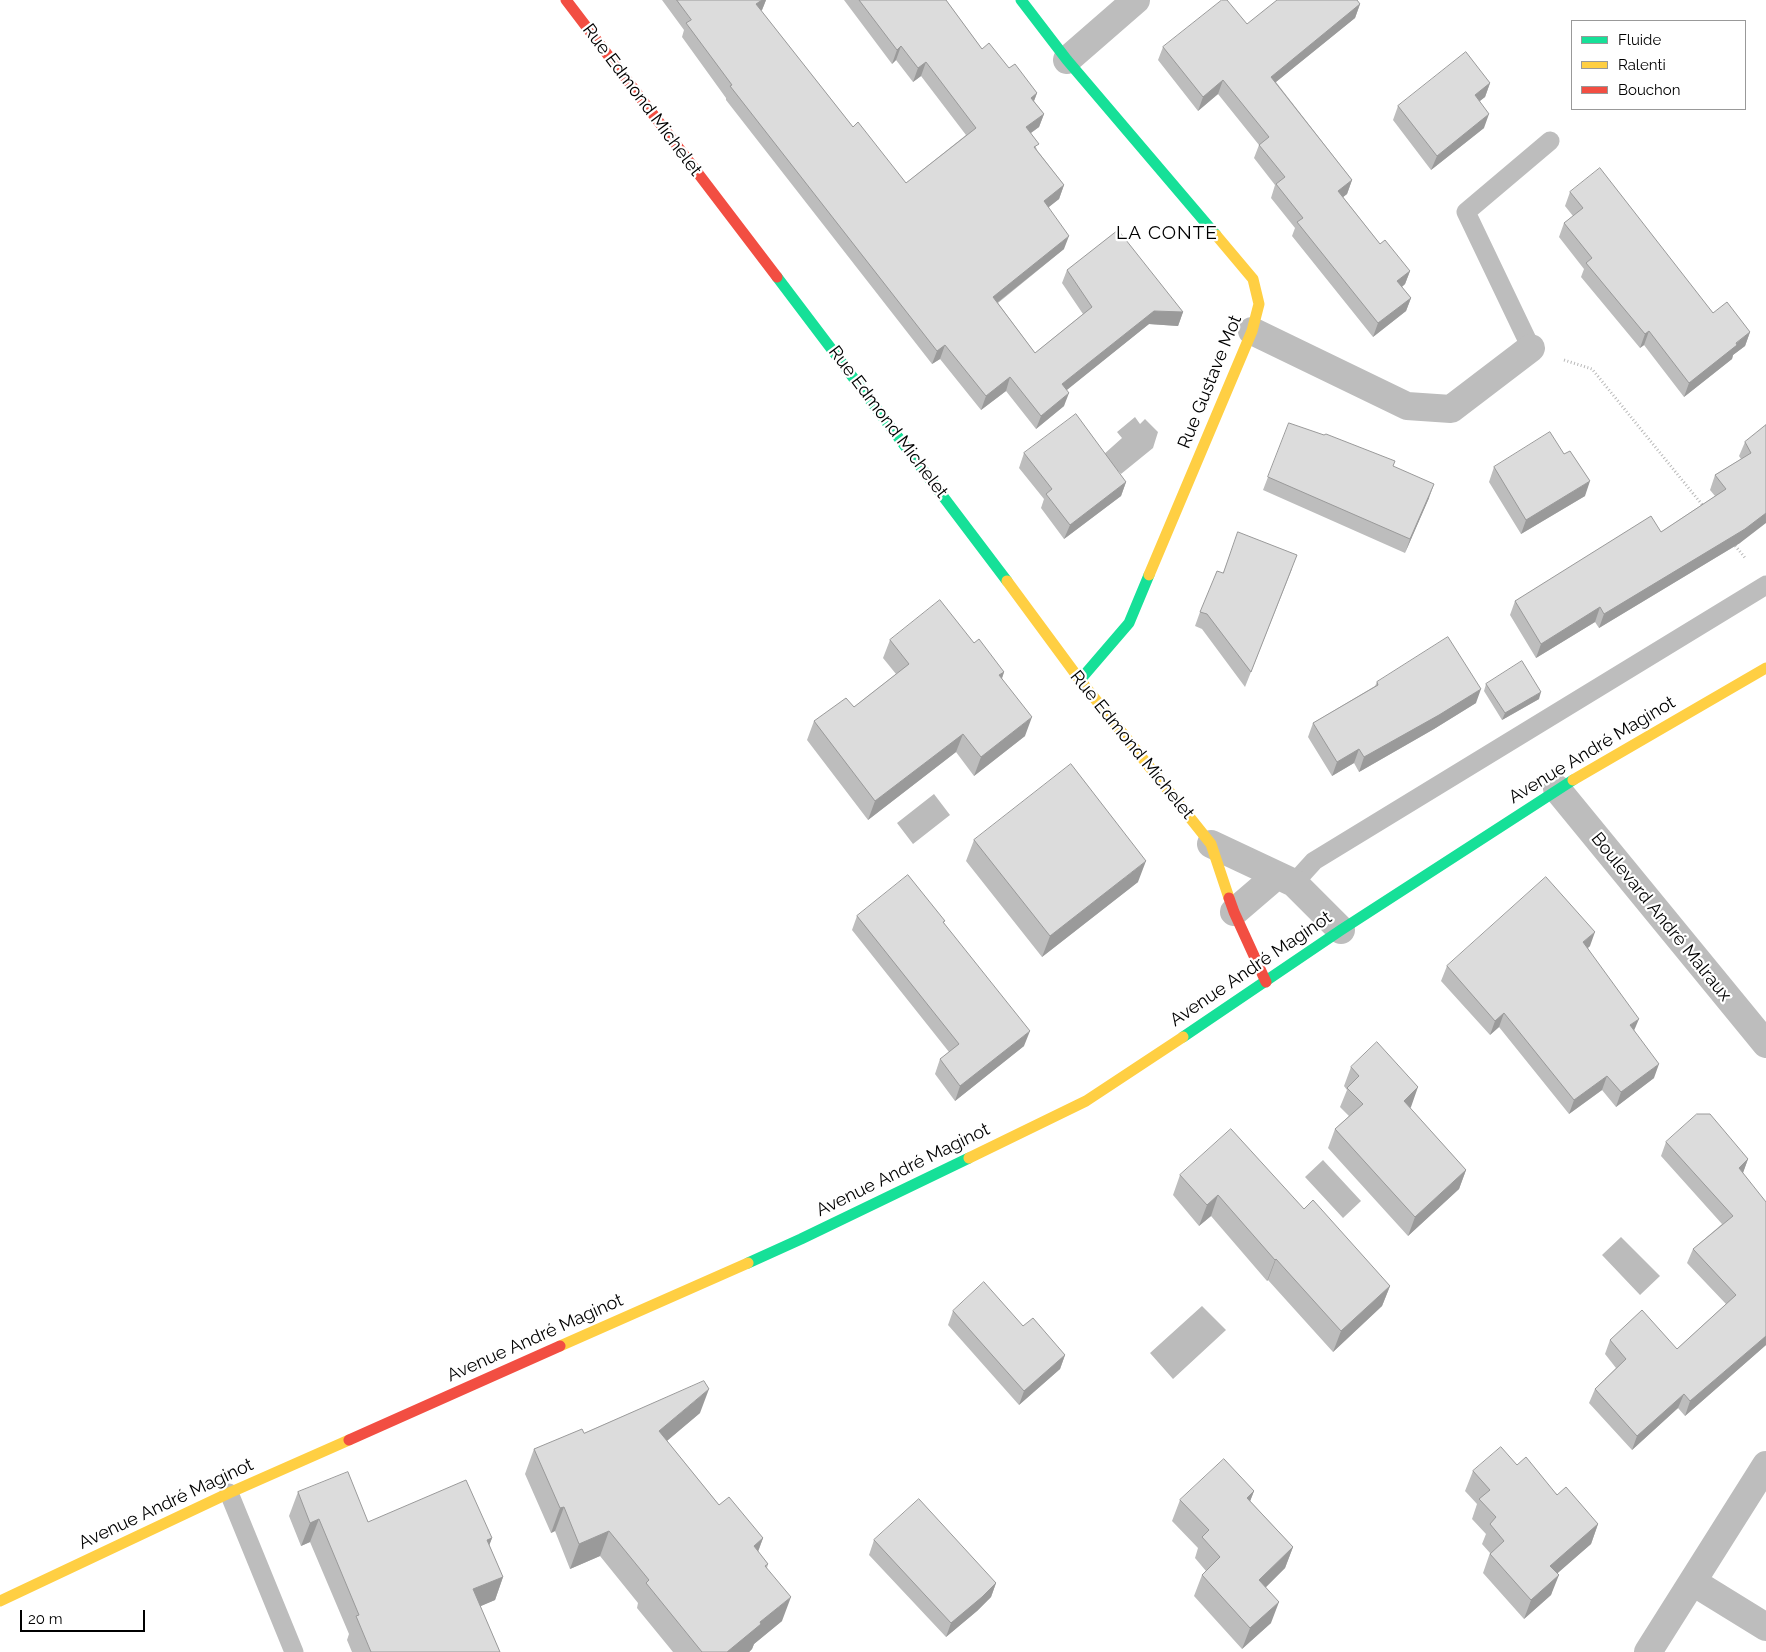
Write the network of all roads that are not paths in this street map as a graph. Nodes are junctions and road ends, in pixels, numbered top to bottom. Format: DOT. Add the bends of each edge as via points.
graph roads {
  1 [pos="566,0"];
  2 [pos="1021,0"];
  3 [pos="1136,0"];
  4 [pos="1067,60"];
  5 [pos="1550,142"];
  6 [pos="1252,331"];
  7 [pos="1531,348"];
  8 [pos="1766,585"];
  9 [pos="1766,668"];
  10 [pos="1080,680"];
  11 [pos="1557,789"];
  12 [pos="1212,844"];
  13 [pos="1285,880"];
  14 [pos="1234,912"];
  15 [pos="1341,930"];
  16 [pos="1266,982"];
  17 [pos="1766,1044"];
  18 [pos="1766,1465"];
  19 [pos="229,1493"];
  20 [pos="1693,1582"];
  21 [pos="0,1601"];
  22 [pos="1766,1628"];
  23 [pos="294,1652"];
  24 [pos="1648,1652"];
  1 -- 10 [label="street, Rue Edmond Michelet" via="973,534"];
  2 -- 4 [label="street, Rue Gustave Mot"];
  3 -- 4 [label="street"];
  4 -- 6 [label="street, Rue Gustave Mot" via="1253,278 1259,304"];
  5 -- 7 [label="lane" via="1466,212"];
  6 -- 7 [label="street" via="1407,406 1451,409"];
  6 -- 10 [label="street, Rue Gustave Mot" via="1129,623"];
  8 -- 13 [label="lane"];
  9 -- 11 [label="street, Avenue André Maginot"];
  10 -- 12 [label="street, Rue Edmond Michelet"];
  11 -- 15 [label="street, Avenue André Maginot"];
  11 -- 17 [label="street, Boulevard André Malraux"];
  12 -- 13 [label="street, Rue Edmond Michelet"];
  12 -- 14 [label="street, Rue Edmond Michelet"];
  13 -- 14 [label="street"];
  13 -- 15 [label="street, Rue Edmond Michelet"];
  14 -- 16 [label="street, Rue Edmond Michelet"];
  15 -- 16 [label="street, Avenue André Maginot"];
  16 -- 19 [label="street, Avenue André Maginot" via="1086,1101 801,1239"];
  18 -- 20 [label="street"];
  19 -- 21 [label="street, Avenue André Maginot"];
  19 -- 23 [label="lane"];
  20 -- 22 [label="street"];
  20 -- 24 [label="street"];
}
